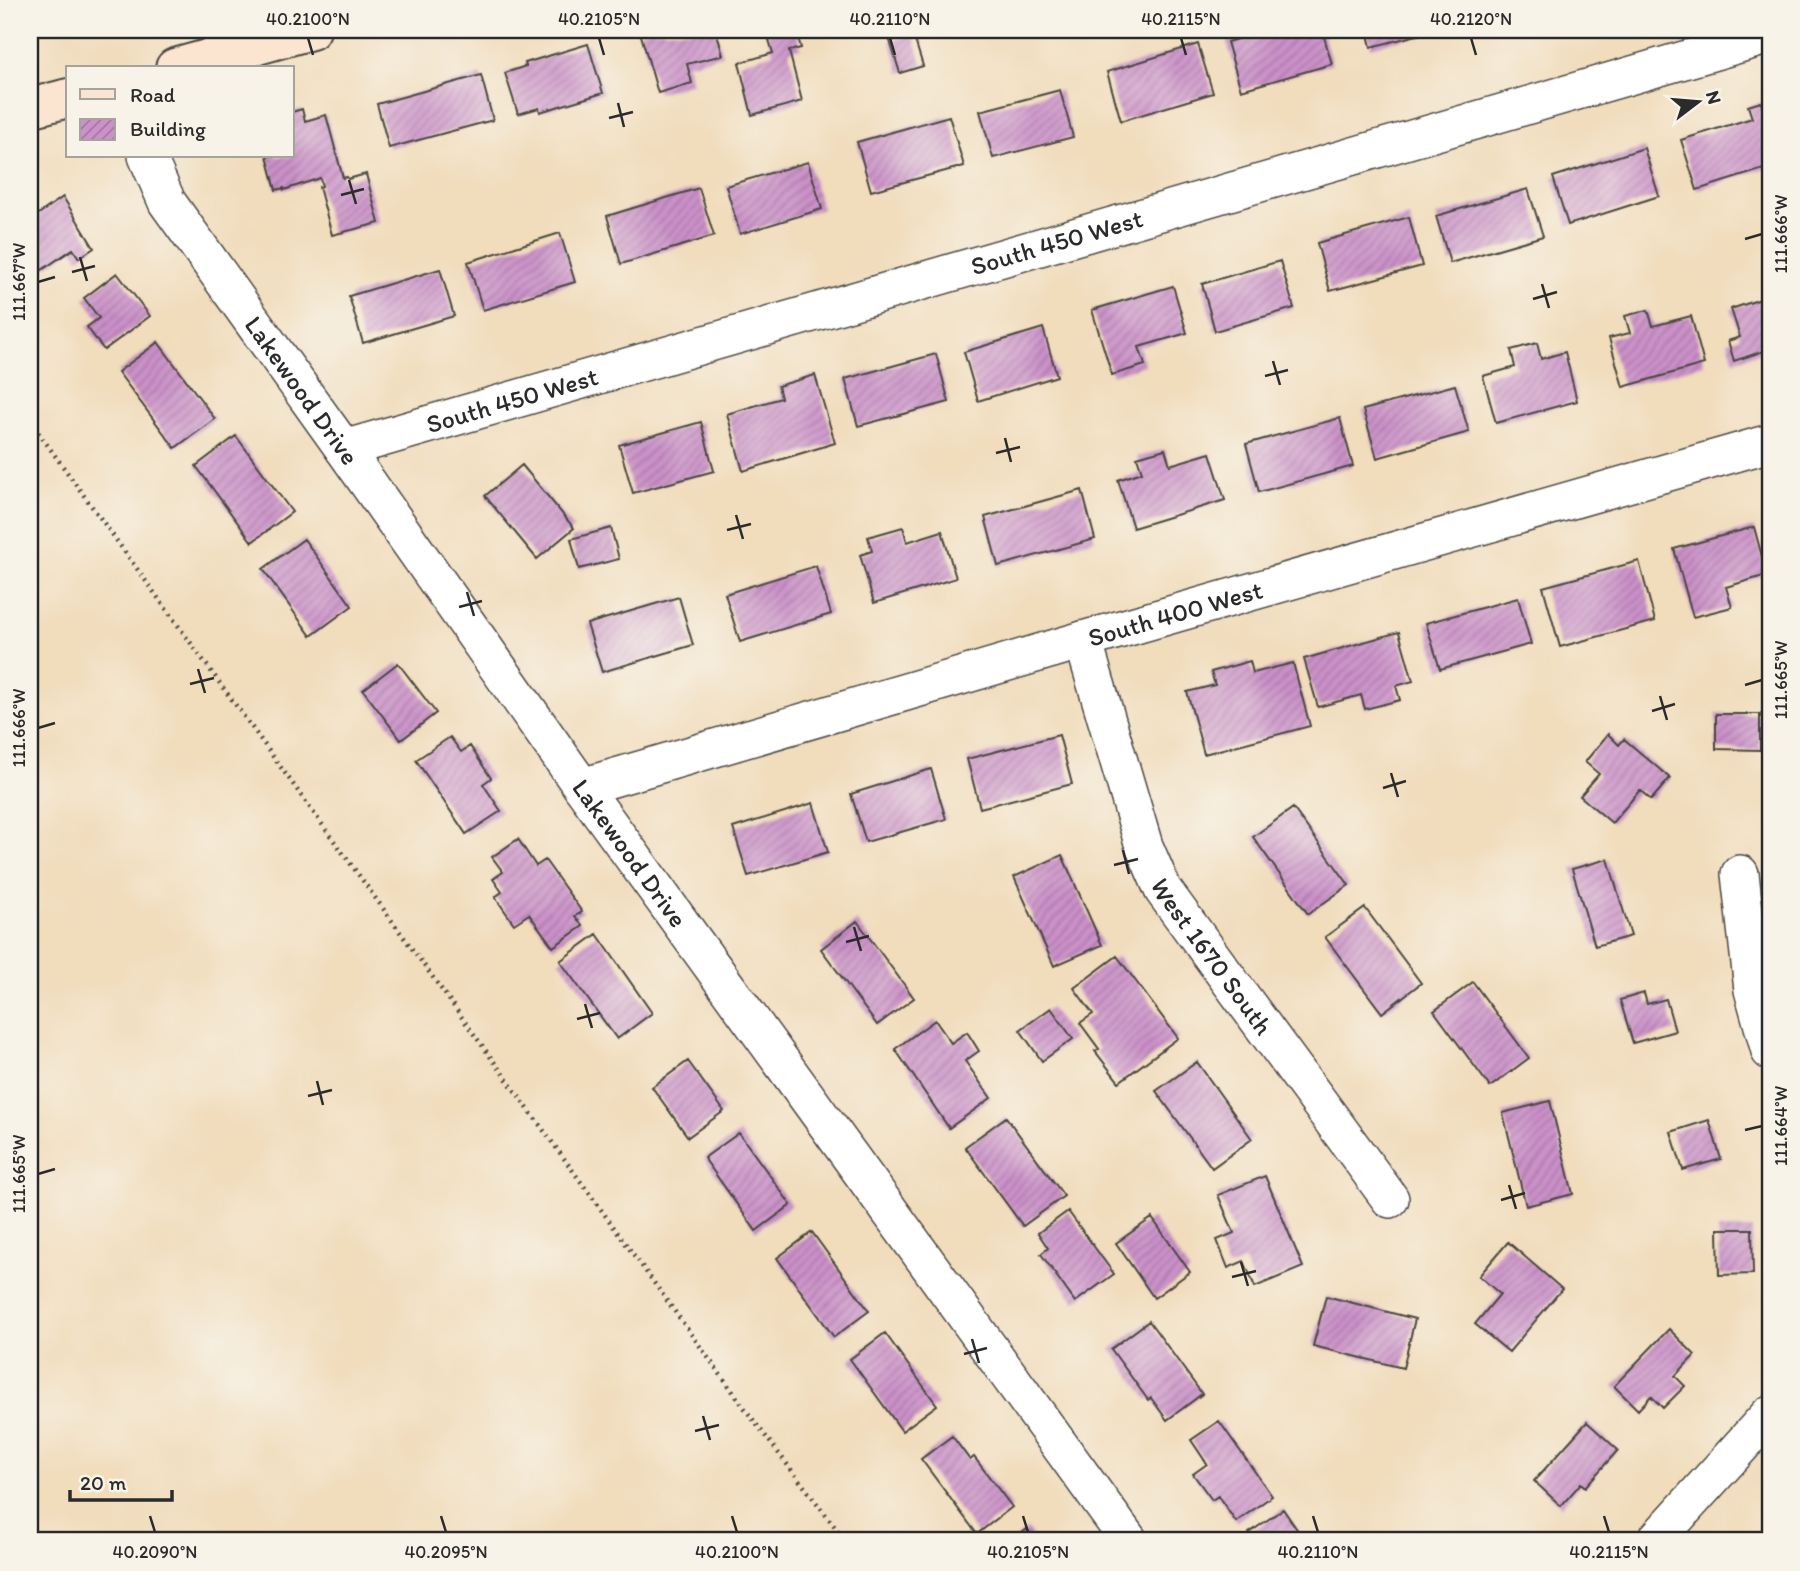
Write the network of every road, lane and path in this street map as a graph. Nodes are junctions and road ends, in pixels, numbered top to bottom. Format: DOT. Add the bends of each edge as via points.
graph roads {
  1 [pos="311,30"];
  2 [pos="1770,35"];
  3 [pos="182,66"];
  4 [pos="66,99"];
  5 [pos="30,108"];
  6 [pos="148,158"];
  7 [pos="30,421"];
  8 [pos="1770,443"];
  9 [pos="344,449"];
  10 [pos="1083,640"];
  11 [pos="582,788"];
  12 [pos="1740,874"];
  13 [pos="1770,1051"];
  14 [pos="1390,1199"];
  15 [pos="1770,1414"];
  16 [pos="846,1541"];
  17 [pos="1129,1541"];
  18 [pos="1655,1541"];
  1 -- 3 [label="main road"];
  2 -- 9 [label="street, South 450 West"];
  4 -- 5 [label="main road"];
  6 -- 9 [label="street, Lakewood Drive" via="167,202"];
  7 -- 16 [label="path" via="757,1425"];
  8 -- 10 [label="street, South 400 West"];
  9 -- 11 [label="street, Lakewood Drive"];
  10 -- 11 [label="street, South 400 West"];
  10 -- 14 [label="street, West 1670 South" via="1144,846 1163,890"];
  11 -- 17 [label="street, Lakewood Drive"];
  12 -- 13 [label="street" via="1753,990"];
  15 -- 18 [label="street"];
}
